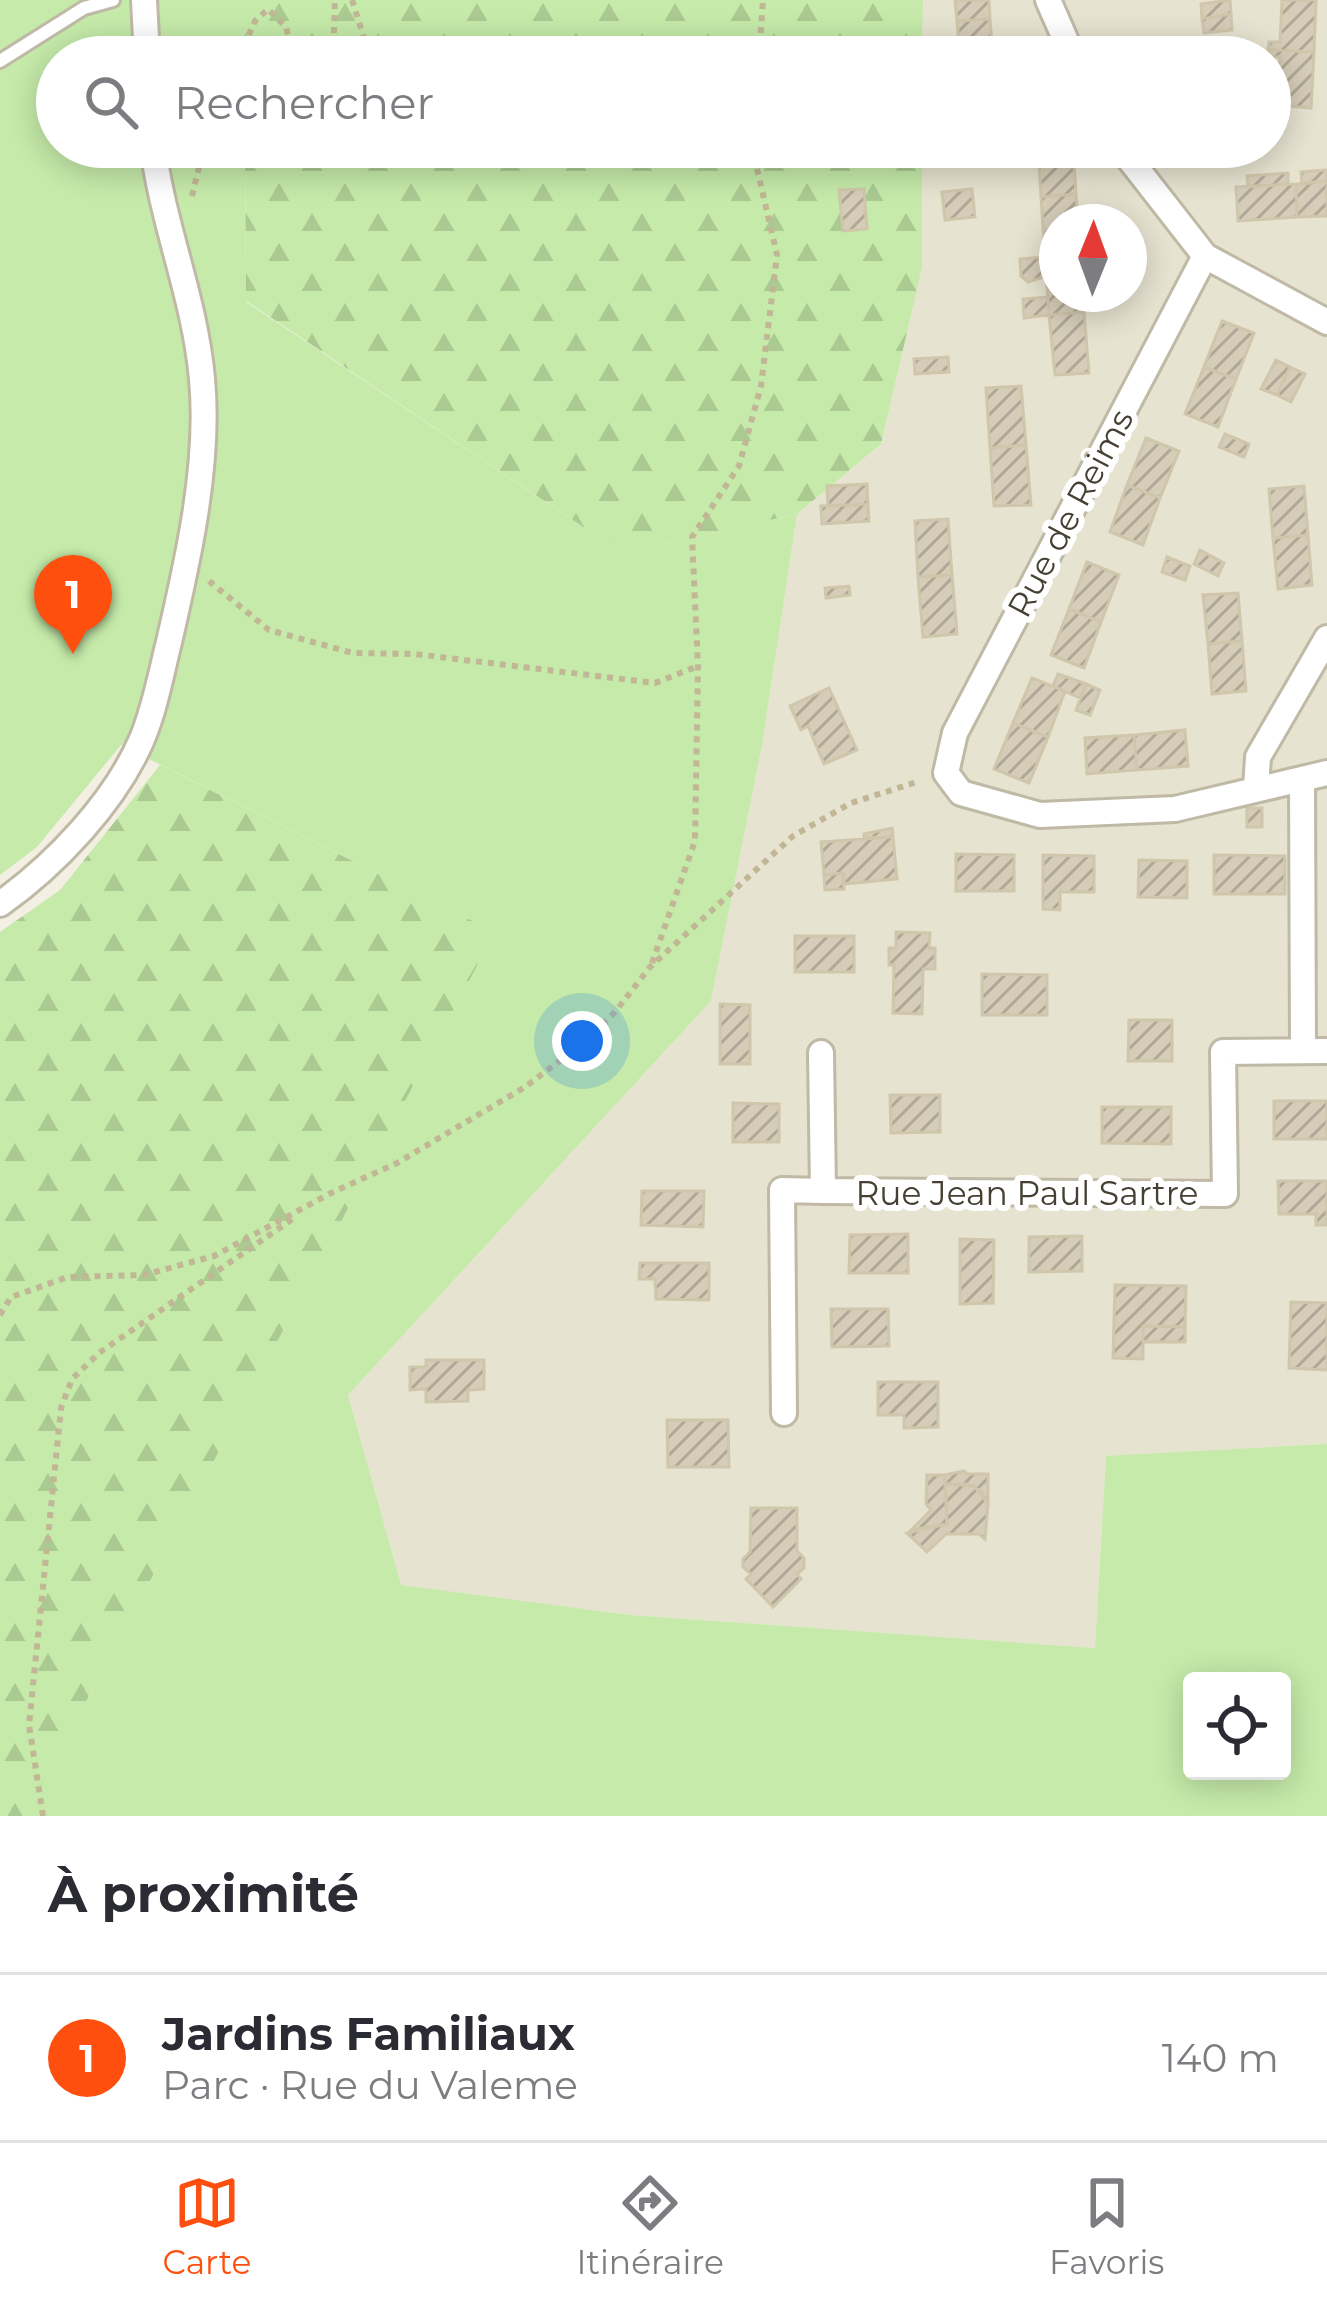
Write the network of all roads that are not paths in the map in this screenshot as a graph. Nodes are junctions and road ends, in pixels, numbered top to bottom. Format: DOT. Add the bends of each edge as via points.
graph roads {
  1 [pos="112,0"];
  2 [pos="144,0"];
  3 [pos="1048,0"];
  4 [pos="40,36"];
  5 [pos="146,36"];
  6 [pos="1064,36"];
  7 [pos="36,38"];
  8 [pos="0,61"];
  9 [pos="157,168"];
  10 [pos="1136,168"];
  11 [pos="1205,256"];
  12 [pos="1327,322"];
  13 [pos="1327,638"];
  14 [pos="1315,776"];
  15 [pos="1256,789"];
  16 [pos="0,904"];
  17 [pos="1315,1051"];
  18 [pos="821,1053"];
  19 [pos="823,1191"];
  20 [pos="784,1413"];
  1 -- 4 [label="lane"];
  2 -- 5 [label="street"];
  3 -- 6 [label="street"];
  7 -- 8 [label="lane"];
  9 -- 16 [label="street" via="202,383 188,563 141,742 81,829"];
  10 -- 11 [label="street"];
  11 -- 12 [label="street"];
  11 -- 15 [label="street, Rue de Reims" via="955,733 946,773 961,793 1040,814 1174,809"];
  13 -- 15 [label="street" via="1258,757"];
  14 -- 15 [label="street"];
  14 -- 17 [label="street, Rue Jean Paul Sartre"];
  17 -- 19 [label="street, Rue Jean Paul Sartre" via="1223,1052 1225,1194"];
  18 -- 19 [label="street, Rue Jean Paul Sartre"];
  19 -- 20 [label="street, Rue Jean Paul Sartre" via="782,1190"];
}
